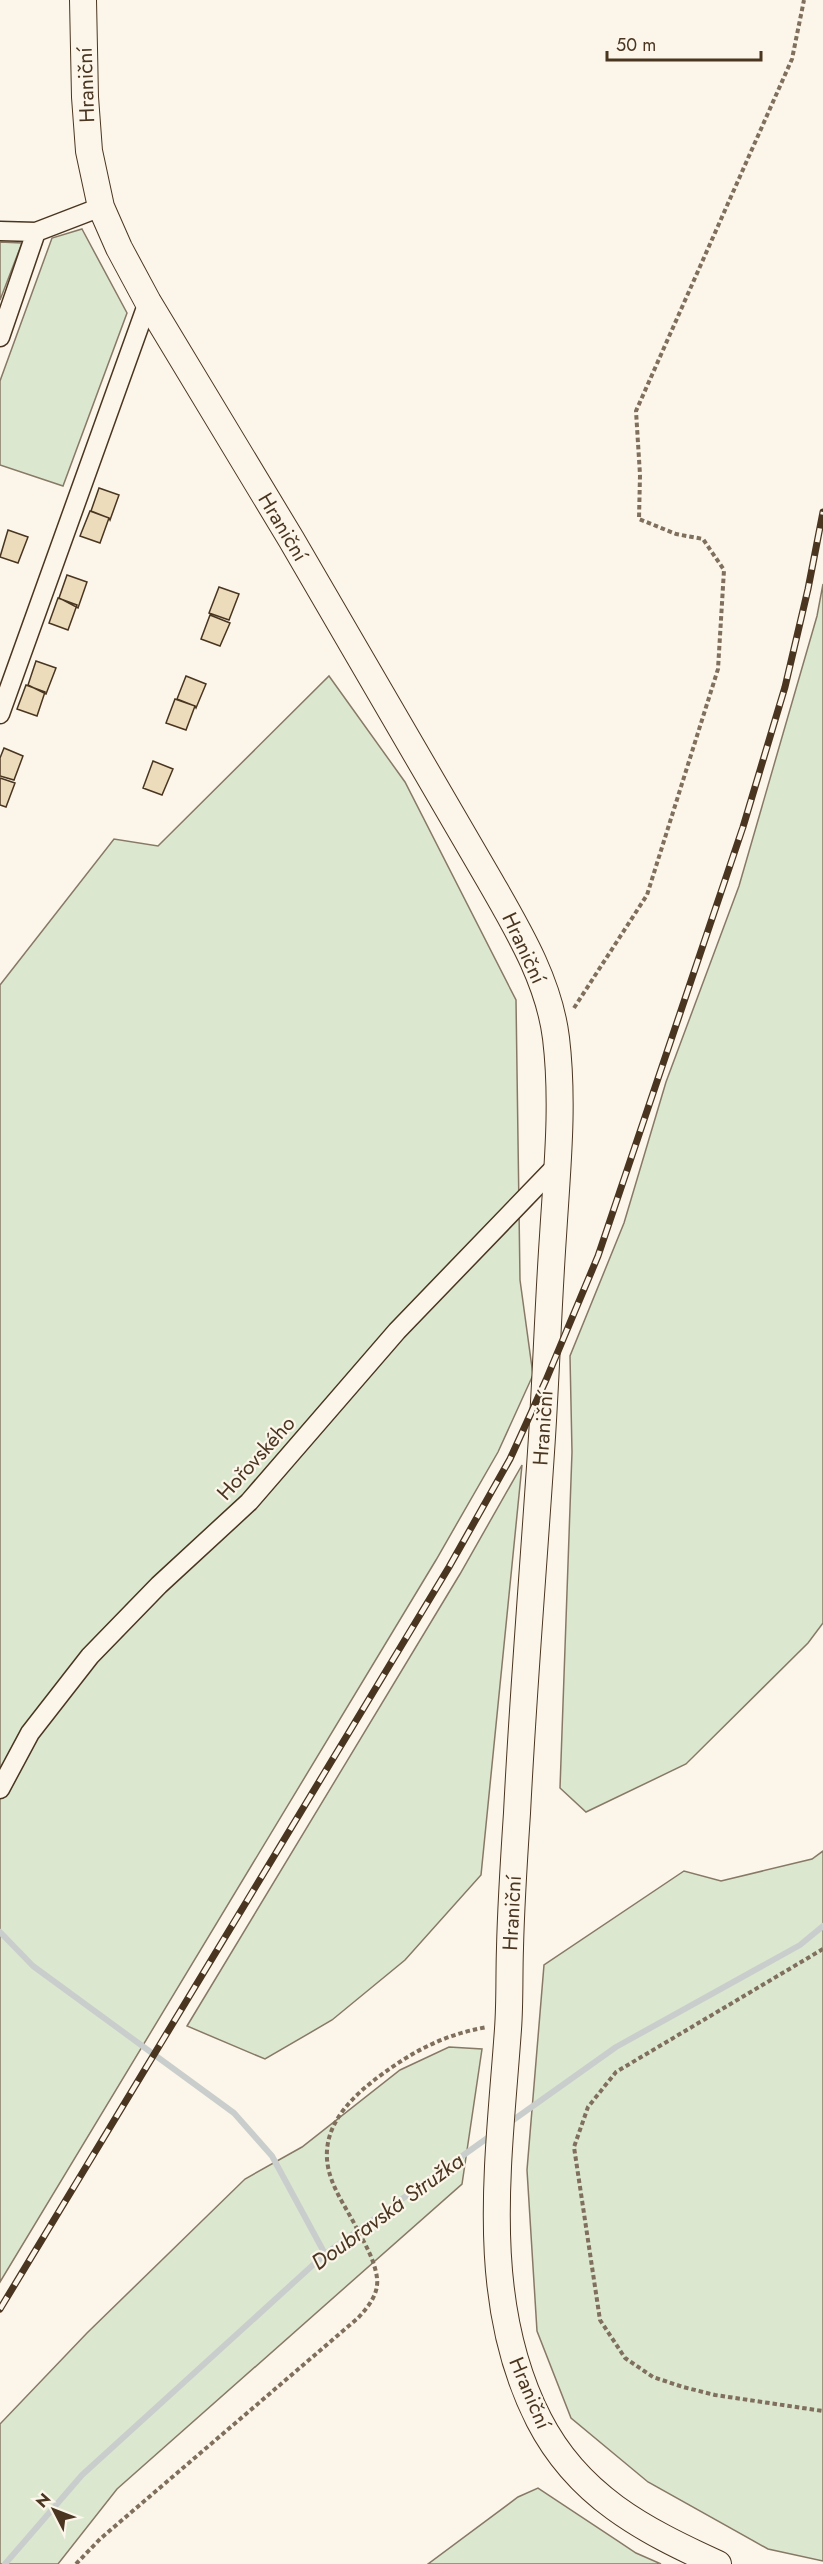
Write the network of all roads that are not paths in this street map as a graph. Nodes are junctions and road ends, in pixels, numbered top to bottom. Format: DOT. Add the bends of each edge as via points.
graph roads {
  1 [pos="83,0"];
  2 [pos="101,207"];
  3 [pos="0,231"];
  4 [pos="36,232"];
  5 [pos="148,302"];
  6 [pos="0,337"];
  7 [pos="0,714"];
  8 [pos="557,1165"];
  9 [pos="0,1789"];
  10 [pos="718,2564"];
  1 -- 2 [label="main road, Hraniční" via="89,151"];
  2 -- 4 [label="street"];
  2 -- 5 [label="main road, Hraniční"];
  3 -- 4 [label="street"];
  4 -- 6 [label="street"];
  5 -- 7 [label="street"];
  5 -- 8 [label="main road, Hraniční" via="517,928 543,987 556,1036 560,1096"];
  8 -- 9 [label="street, Hořovského" via="397,1331 249,1502 90,1656 30,1733"];
  8 -- 10 [label="main road, Hraniční" via="517,1799 497,2239 508,2329 519,2372 549,2438 596,2493 619,2513"];
}
